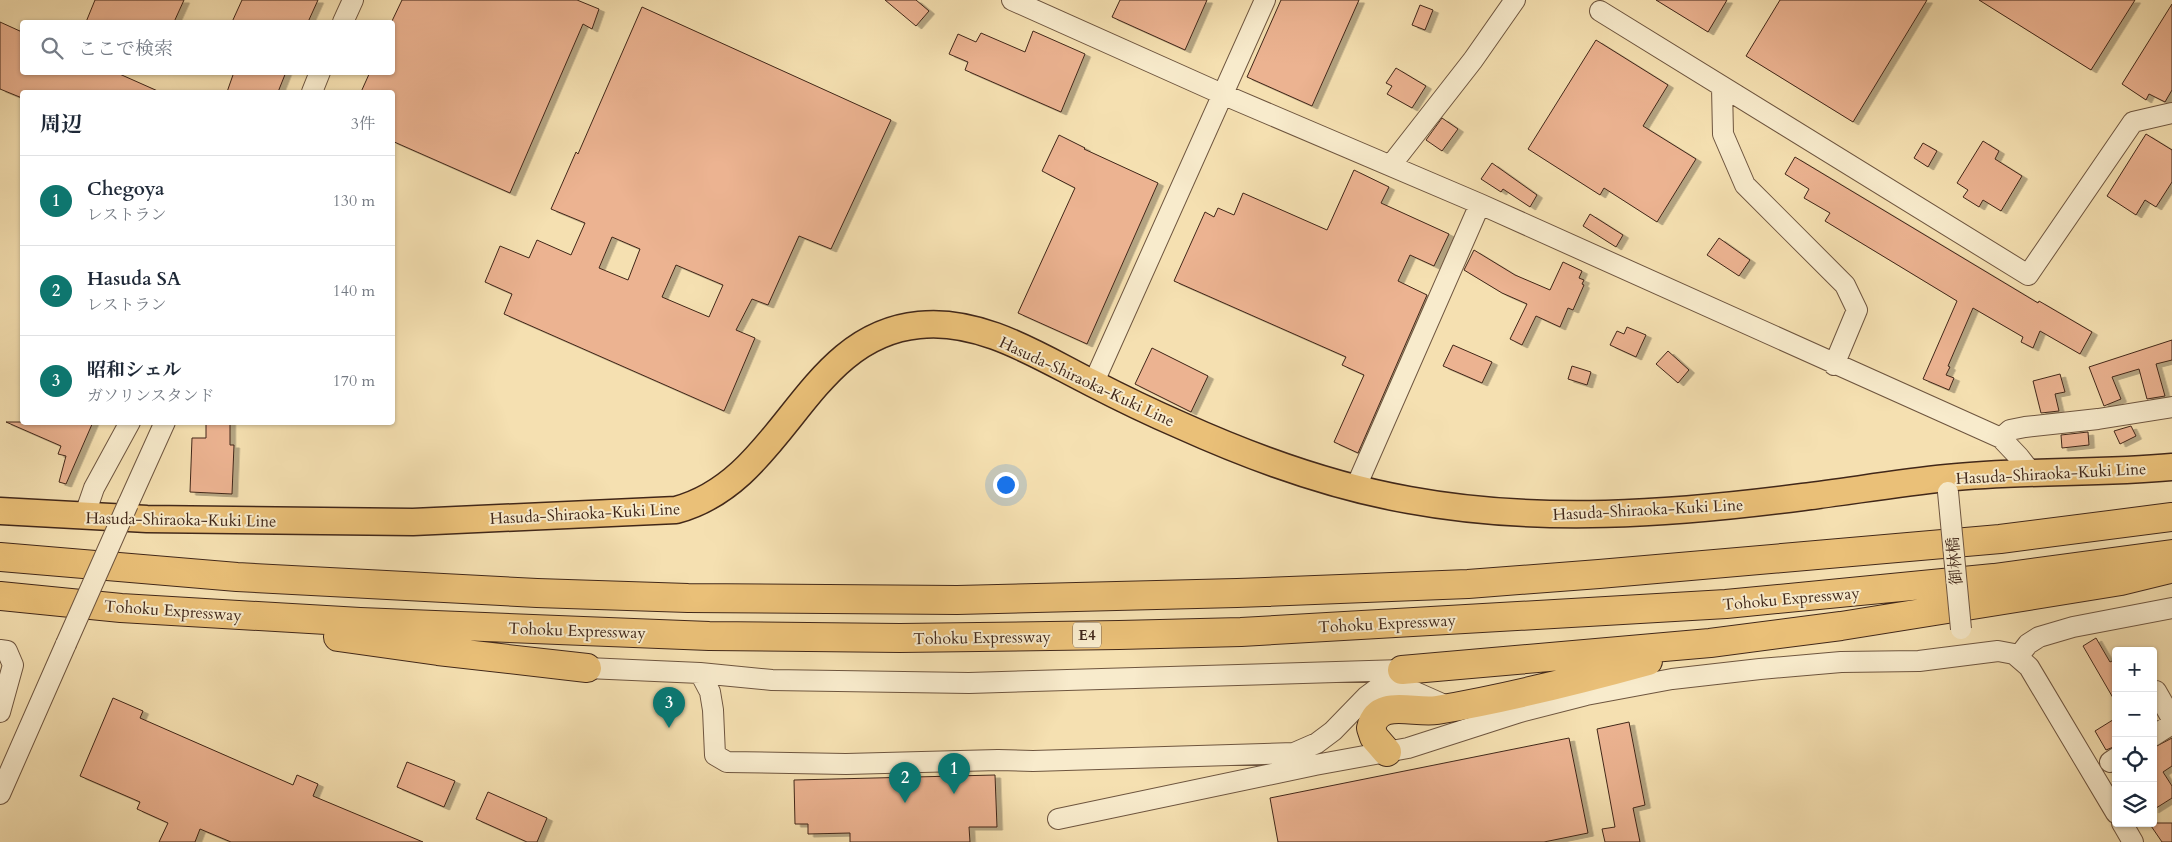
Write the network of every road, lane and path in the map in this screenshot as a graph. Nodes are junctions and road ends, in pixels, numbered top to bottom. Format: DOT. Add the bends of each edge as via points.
graph roads {
  1 [pos="354,0"];
  2 [pos="1012,0"];
  3 [pos="1265,0"];
  4 [pos="1514,0"];
  5 [pos="1600,11"];
  6 [pos="344,20"];
  7 [pos="319,75"];
  8 [pos="1722,87"];
  9 [pos="313,90"];
  10 [pos="1222,94"];
  11 [pos="2172,113"];
  12 [pos="1391,165"];
  13 [pos="1480,204"];
  14 [pos="1834,365"];
  15 [pos="1093,384"];
  16 [pos="2172,407"];
  17 [pos="128,425"];
  18 [pos="164,425"];
  19 [pos="2001,438"];
  20 [pos="2172,467"];
  21 [pos="2030,471"];
  22 [pos="1946,485"];
  23 [pos="1355,489"];
  24 [pos="0,511"];
  25 [pos="84,517"];
  26 [pos="2172,517"];
  27 [pos="2172,554"];
  28 [pos="0,557"];
  29 [pos="2172,569"];
  30 [pos="0,596"];
  31 [pos="2172,608"];
  32 [pos="194,611"];
  33 [pos="1710,643"];
  34 [pos="0,650"];
  35 [pos="1964,656"];
  36 [pos="2018,657"];
  37 [pos="587,668"];
  38 [pos="1402,670"];
  39 [pos="700,673"];
  40 [pos="2157,692"];
  41 [pos="1368,696"];
  42 [pos="1450,708"];
  43 [pos="0,712"];
  44 [pos="2172,719"];
  45 [pos="2172,724"];
  46 [pos="2157,733"];
  47 [pos="1387,752"];
  48 [pos="0,794"];
  49 [pos="2112,806"];
  50 [pos="1058,819"];
  51 [pos="2124,827"];
  52 [pos="2133,842"];
  1 -- 6 [label="street"];
  2 -- 10 [label="street"];
  3 -- 10 [label="street"];
  4 -- 12 [label="street" via="1473,60"];
  5 -- 8 [label="street"];
  7 -- 9 [label="street"];
  8 -- 11 [label="street" via="2028,275 2133,122"];
  8 -- 14 [label="street" via="1723,134 1745,186 1845,285 1856,310"];
  10 -- 12 [label="street"];
  10 -- 15 [label="street"];
  12 -- 13 [label="street"];
  13 -- 14 [label="street"];
  13 -- 23 [label="street"];
  14 -- 19 [label="street"];
  15 -- 23 [label="main road, Hasuda-Shiraoka-Kuki Line" via="1230,447"];
  15 -- 25 [label="main road, Hasuda-Shiraoka-Kuki Line" via="1006,341 963,328 920,324 881,334 847,353 815,387 766,450 738,476 707,499 676,510 413,522"];
  16 -- 19 [label="street" via="2018,428"];
  17 -- 25 [label="street" via="94,488"];
  18 -- 48 [label="street, bridge"];
  19 -- 21 [label="street"];
  20 -- 21 [label="main road, Hasuda-Shiraoka-Kuki Line"];
  21 -- 22 [label="main road, Hasuda-Shiraoka-Kuki Line"];
  22 -- 23 [label="main road, Hasuda-Shiraoka-Kuki Line" via="1719,507 1574,514 1461,508"];
  22 -- 35 [label="street, 御林橋, bridge"];
  24 -- 25 [label="main road, Hasuda-Shiraoka-Kuki Line"];
  26 -- 28 [label="highway" via="2000,539 1487,582 1237,593 956,600 527,593 237,577"];
  27 -- 32 [label="highway, Tohoku Expressway / E4" via="1994,578 1726,604 1241,632 900,638 709,636 360,622"];
  29 -- 33 [label="highway" via="2005,600"];
  30 -- 32 [label="highway, Tohoku Expressway / E4" via="122,608"];
  31 -- 36 [label="street" via="2073,627 2039,637 2028,644"];
  32 -- 37 [label="highway" via="254,625"];
  33 -- 38 [label="highway"];
  33 -- 42 [label="highway" via="1551,686"];
  34 -- 43 [label="street" via="7,651 13,665"];
  35 -- 36 [label="street" via="1998,651"];
  35 -- 47 [label="street" via="1919,661 1842,662 1672,679 1586,695 1504,717 1418,746"];
  36 -- 49 [label="street" via="2041,686"];
  37 -- 39 [label="street"];
  38 -- 39 [label="street" via="969,683 772,680"];
  38 -- 41 [label="street"];
  39 -- 41 [label="street" via="710,692 715,755 727,762 846,764 1294,753 1317,743 1333,731"];
  40 -- 44 [label="street"];
  41 -- 42 [label="street" via="1395,690 1415,692"];
  42 -- 47 [label="highway" via="1426,712 1387,709 1378,714 1371,731"];
  45 -- 46 [label="street"];
  47 -- 50 [label="street"];
  51 -- 52 [label="street"];
}
